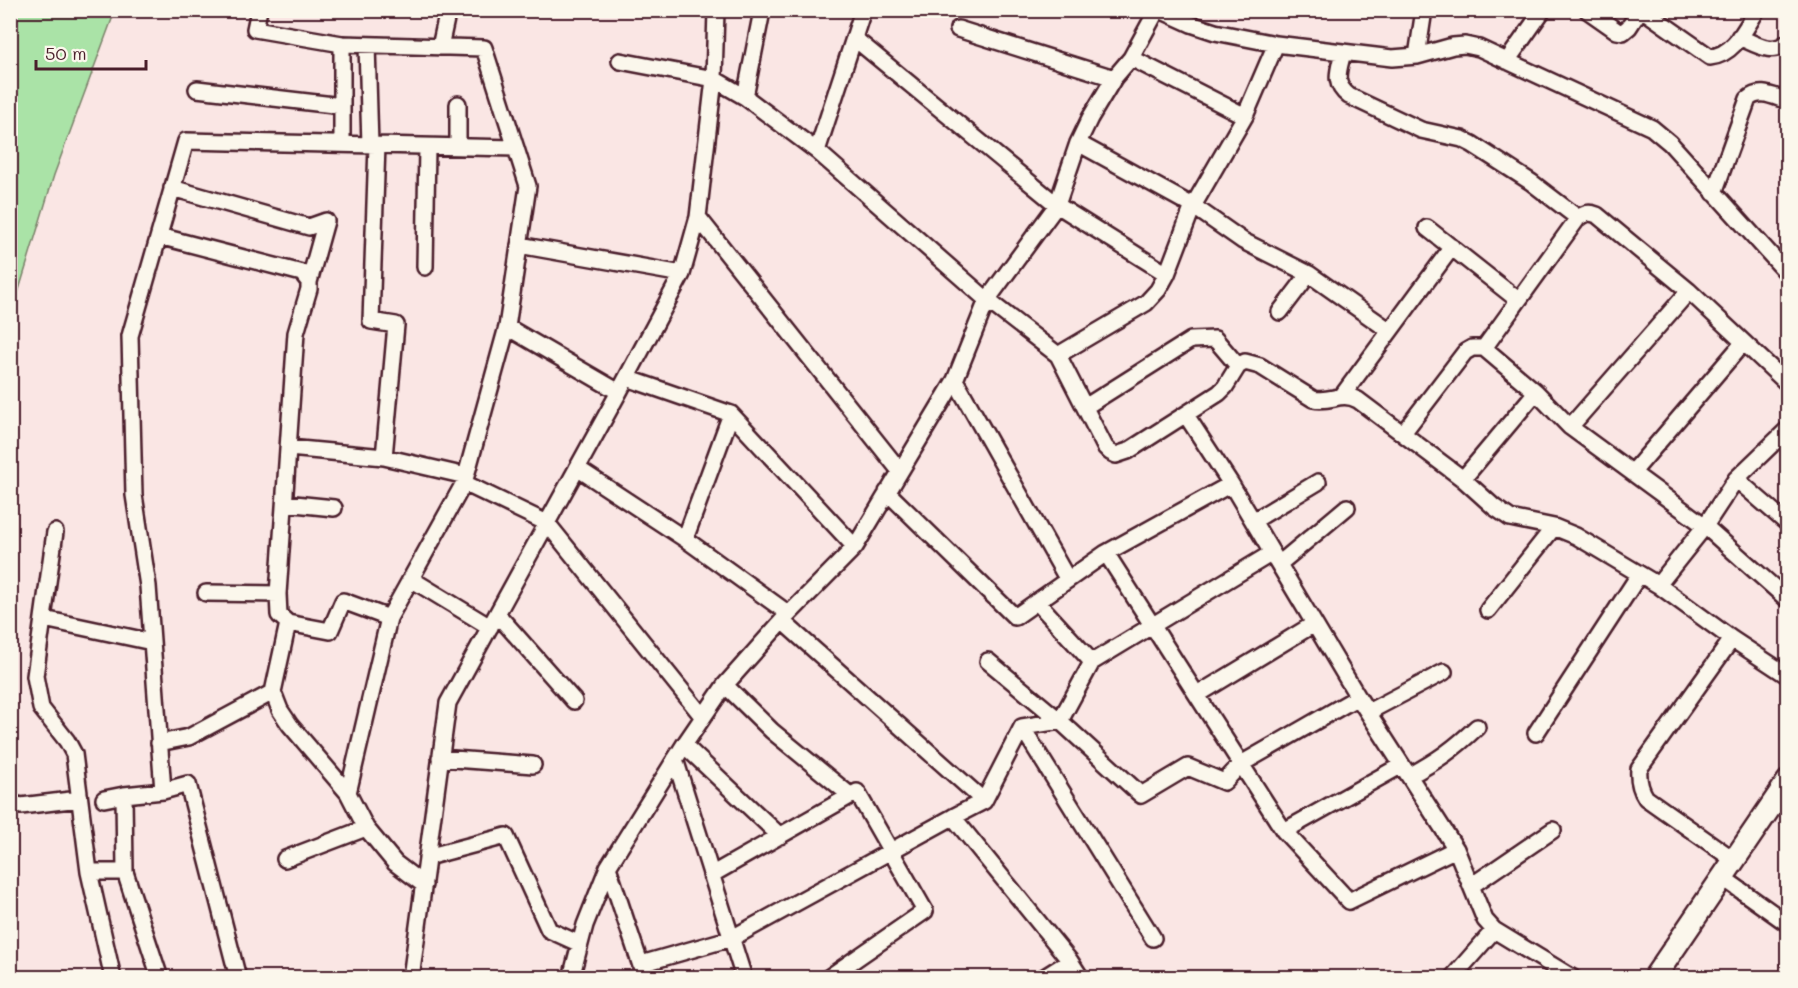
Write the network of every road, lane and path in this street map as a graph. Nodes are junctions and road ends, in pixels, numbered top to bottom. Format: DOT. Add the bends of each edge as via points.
graph roads {
  1 [pos="259,10"];
  2 [pos="448,10"];
  3 [pos="716,10"];
  4 [pos="863,10"];
  5 [pos="1159,10"];
  6 [pos="1424,10"];
  7 [pos="1543,10"];
  8 [pos="1587,10"];
  9 [pos="1642,10"];
  10 [pos="1757,10"];
  11 [pos="762,11"];
  12 [pos="958,29"];
  13 [pos="1739,37"];
  14 [pos="854,38"];
  15 [pos="342,44"];
  16 [pos="1276,44"];
  17 [pos="367,45"];
  18 [pos="1786,46"];
  19 [pos="440,47"];
  20 [pos="1343,52"];
  21 [pos="1417,56"];
  22 [pos="1131,58"];
  23 [pos="620,61"];
  24 [pos="1507,61"];
  25 [pos="1114,78"];
  26 [pos="714,79"];
  27 [pos="197,89"];
  28 [pos="745,97"];
  29 [pos="1788,101"];
  30 [pos="458,104"];
  31 [pos="342,106"];
  32 [pos="1245,116"];
  33 [pos="1078,143"];
  34 [pos="342,144"];
  35 [pos="374,145"];
  36 [pos="426,147"];
  37 [pos="458,147"];
  38 [pos="516,148"];
  39 [pos="817,151"];
  40 [pos="172,188"];
  41 [pos="1714,193"];
  42 [pos="1057,205"];
  43 [pos="1193,206"];
  44 [pos="698,217"];
  45 [pos="1578,218"];
  46 [pos="1427,228"];
  47 [pos="159,236"];
  48 [pos="519,245"];
  49 [pos="1452,247"];
  50 [pos="425,267"];
  51 [pos="682,274"];
  52 [pos="1167,274"];
  53 [pos="1309,274"];
  54 [pos="1788,274"];
  55 [pos="309,282"];
  56 [pos="1689,291"];
  57 [pos="987,300"];
  58 [pos="1518,300"];
  59 [pos="1280,312"];
  60 [pos="507,327"];
  61 [pos="1390,331"];
  62 [pos="1743,343"];
  63 [pos="1484,348"];
  64 [pos="1058,355"];
  65 [pos="1238,366"];
  66 [pos="955,380"];
  67 [pos="1788,384"];
  68 [pos="623,385"];
  69 [pos="1536,392"];
  70 [pos="1342,396"];
  71 [pos="1085,407"];
  72 [pos="731,414"];
  73 [pos="1186,415"];
  74 [pos="1570,427"];
  75 [pos="1788,429"];
  76 [pos="1402,433"];
  77 [pos="289,448"];
  78 [pos="384,457"];
  79 [pos="577,468"];
  80 [pos="900,471"];
  81 [pos="1633,472"];
  82 [pos="465,479"];
  83 [pos="1463,479"];
  84 [pos="1736,479"];
  85 [pos="1318,482"];
  86 [pos="1231,484"];
  87 [pos="887,492"];
  88 [pos="285,503"];
  89 [pos="1347,507"];
  90 [pos="334,508"];
  91 [pos="1253,521"];
  92 [pos="547,523"];
  93 [pos="1788,524"];
  94 [pos="1705,526"];
  95 [pos="1554,527"];
  96 [pos="55,532"];
  97 [pos="685,539"];
  98 [pos="855,547"];
  99 [pos="1106,553"];
  100 [pos="1275,559"];
  101 [pos="1639,575"];
  102 [pos="411,579"];
  103 [pos="1068,580"];
  104 [pos="1658,585"];
  105 [pos="206,593"];
  106 [pos="278,594"];
  107 [pos="1788,600"];
  108 [pos="1037,602"];
  109 [pos="1488,610"];
  110 [pos="785,617"];
  111 [pos="389,618"];
  112 [pos="44,619"];
  113 [pos="493,621"];
  114 [pos="288,623"];
  115 [pos="1314,624"];
  116 [pos="1152,625"];
  117 [pos="1732,639"];
  118 [pos="152,642"];
  119 [pos="988,661"];
  120 [pos="1092,662"];
  121 [pos="1444,672"];
  122 [pos="1788,676"];
  123 [pos="725,685"];
  124 [pos="273,692"];
  125 [pos="1197,695"];
  126 [pos="1358,697"];
  127 [pos="574,701"];
  128 [pos="1368,712"];
  129 [pos="703,717"];
  130 [pos="1060,721"];
  131 [pos="1022,727"];
  132 [pos="1477,727"];
  133 [pos="1536,733"];
  134 [pos="159,743"];
  135 [pos="684,746"];
  136 [pos="440,758"];
  137 [pos="675,759"];
  138 [pos="1241,764"];
  139 [pos="533,765"];
  140 [pos="1406,770"];
  141 [pos="1788,781"];
  142 [pos="163,791"];
  143 [pos="348,794"];
  144 [pos="124,795"];
  145 [pos="851,796"];
  146 [pos="79,799"];
  147 [pos="104,799"];
  148 [pos="984,801"];
  149 [pos="10,803"];
  150 [pos="953,817"];
  151 [pos="366,828"];
  152 [pos="1553,830"];
  153 [pos="1284,831"];
  154 [pos="780,836"];
  155 [pos="1456,849"];
  156 [pos="891,851"];
  157 [pos="427,857"];
  158 [pos="285,859"];
  159 [pos="608,867"];
  160 [pos="1728,868"];
  161 [pos="89,872"];
  162 [pos="125,872"];
  163 [pos="711,875"];
  164 [pos="424,885"];
  165 [pos="1471,886"];
  166 [pos="1788,924"];
  167 [pos="1494,930"];
  168 [pos="732,938"];
  169 [pos="1153,938"];
  170 [pos="580,944"];
  171 [pos="1070,960"];
  172 [pos="643,971"];
  173 [pos="113,978"];
  174 [pos="160,978"];
  175 [pos="238,978"];
  176 [pos="411,978"];
  177 [pos="571,978"];
  178 [pos="744,978"];
  179 [pos="828,978"];
  180 [pos="1043,978"];
  181 [pos="1081,978"];
  182 [pos="1452,978"];
  183 [pos="1573,978"];
  184 [pos="1654,978"];
  1 -- 15 [label="street" via="255,29"];
  2 -- 19 [label="street"];
  3 -- 26 [label="street"];
  4 -- 14 [label="street"];
  5 -- 16 [label="street" via="1215,32"];
  5 -- 22 [label="street"];
  6 -- 21 [label="street"];
  7 -- 24 [label="street"];
  8 -- 9 [label="street" via="1623,32"];
  9 -- 13 [label="street" via="1710,57 1724,54"];
  10 -- 13 [label="street"];
  11 -- 28 [label="street"];
  12 -- 25 [label="street"];
  13 -- 18 [label="street" via="1770,50"];
  14 -- 39 [label="street"];
  14 -- 42 [label="street"];
  15 -- 17 [label="street"];
  15 -- 31 [label="street"];
  16 -- 20 [label="street"];
  16 -- 32 [label="street"];
  17 -- 19 [label="street"];
  17 -- 35 [label="street"];
  19 -- 38 [label="street" via="484,48"];
  20 -- 21 [label="street" via="1392,58"];
  20 -- 45 [label="street" via="1337,76 1349,96 1421,130 1472,144"];
  21 -- 24 [label="street" via="1466,45"];
  22 -- 25 [label="street"];
  22 -- 32 [label="street"];
  23 -- 26 [label="street"];
  24 -- 41 [label="street" via="1653,128"];
  25 -- 33 [label="street"];
  26 -- 28 [label="street"];
  26 -- 44 [label="street"];
  27 -- 31 [label="street"];
  28 -- 39 [label="street"];
  29 -- 41 [label="street" via="1761,93 1748,99"];
  30 -- 37 [label="street"];
  31 -- 34 [label="street"];
  32 -- 43 [label="street"];
  33 -- 42 [label="street"];
  33 -- 43 [label="street"];
  34 -- 35 [label="street"];
  34 -- 40 [label="street" via="186,141"];
  35 -- 36 [label="street"];
  35 -- 78 [label="street" via="371,321 396,325"];
  36 -- 37 [label="street"];
  36 -- 50 [label="street"];
  37 -- 38 [label="street"];
  38 -- 48 [label="street" via="528,186"];
  39 -- 57 [label="street"];
  40 -- 47 [label="street"];
  40 -- 55 [label="street" via="309,226 326,221"];
  41 -- 54 [label="street"];
  42 -- 52 [label="street"];
  42 -- 57 [label="street"];
  43 -- 52 [label="street"];
  43 -- 53 [label="street" via="1244,241"];
  44 -- 51 [label="street"];
  44 -- 80 [label="street"];
  45 -- 56 [label="street" via="1585,213 1597,215"];
  45 -- 58 [label="street"];
  46 -- 49 [label="street"];
  47 -- 55 [label="street" via="302,273"];
  47 -- 118 [label="street" via="130,336 134,495"];
  48 -- 51 [label="street"];
  48 -- 60 [label="street"];
  49 -- 58 [label="street"];
  49 -- 61 [label="street"];
  51 -- 68 [label="street"];
  52 -- 64 [label="street" via="1146,303"];
  53 -- 59 [label="street"];
  53 -- 61 [label="street"];
  55 -- 77 [label="street" via="296,333"];
  56 -- 62 [label="street"];
  56 -- 74 [label="street"];
  57 -- 64 [label="street"];
  57 -- 66 [label="street"];
  58 -- 63 [label="street"];
  60 -- 68 [label="street"];
  60 -- 82 [label="street"];
  61 -- 70 [label="street"];
  62 -- 67 [label="street"];
  62 -- 81 [label="street"];
  63 -- 69 [label="street"];
  63 -- 76 [label="street" via="1465,352"];
  64 -- 71 [label="street"];
  65 -- 70 [label="street" via="1245,362 1260,366 1313,399 1323,401"];
  65 -- 71 [label="street" via="1215,339 1191,339"];
  65 -- 73 [label="street" via="1225,387"];
  66 -- 80 [label="street"];
  66 -- 103 [label="street"];
  68 -- 72 [label="street"];
  68 -- 79 [label="street"];
  69 -- 74 [label="street"];
  69 -- 83 [label="street"];
  70 -- 76 [label="street" via="1358,400"];
  71 -- 73 [label="street" via="1106,447 1116,455"];
  72 -- 97 [label="street"];
  72 -- 98 [label="street"];
  73 -- 86 [label="street"];
  74 -- 81 [label="street"];
  75 -- 84 [label="street"];
  76 -- 83 [label="street"];
  77 -- 78 [label="street"];
  77 -- 88 [label="street"];
  78 -- 82 [label="street"];
  79 -- 92 [label="street"];
  79 -- 97 [label="street"];
  80 -- 87 [label="street"];
  81 -- 94 [label="street"];
  82 -- 92 [label="street"];
  82 -- 102 [label="street"];
  83 -- 95 [label="street" via="1510,518"];
  84 -- 93 [label="street"];
  84 -- 94 [label="street"];
  85 -- 91 [label="street"];
  86 -- 91 [label="street"];
  86 -- 99 [label="street"];
  87 -- 98 [label="street"];
  87 -- 108 [label="street" via="1015,617"];
  88 -- 90 [label="street"];
  88 -- 106 [label="street"];
  89 -- 100 [label="street"];
  91 -- 100 [label="street"];
  92 -- 113 [label="street"];
  92 -- 129 [label="street"];
  94 -- 104 [label="street"];
  94 -- 107 [label="street"];
  95 -- 101 [label="street"];
  95 -- 109 [label="street"];
  96 -- 112 [label="street"];
  97 -- 110 [label="street"];
  98 -- 110 [label="street"];
  99 -- 103 [label="street"];
  99 -- 116 [label="street"];
  100 -- 115 [label="street"];
  100 -- 116 [label="street"];
  101 -- 104 [label="street"];
  101 -- 133 [label="street"];
  102 -- 111 [label="street"];
  102 -- 113 [label="street"];
  103 -- 108 [label="street"];
  104 -- 117 [label="street"];
  105 -- 106 [label="street"];
  106 -- 114 [label="street" via="279,615"];
  108 -- 120 [label="street"];
  110 -- 123 [label="street"];
  110 -- 148 [label="street"];
  111 -- 114 [label="street" via="343,601 330,631"];
  111 -- 143 [label="street"];
  112 -- 118 [label="street"];
  112 -- 146 [label="street" via="35,676 38,695 41,708 74,754"];
  113 -- 127 [label="street"];
  113 -- 136 [label="street" via="448,703"];
  114 -- 124 [label="street"];
  115 -- 125 [label="street"];
  115 -- 126 [label="street"];
  116 -- 120 [label="street"];
  116 -- 125 [label="street"];
  117 -- 122 [label="street"];
  117 -- 160 [label="street" via="1639,769 1638,779 1646,798"];
  118 -- 134 [label="street"];
  119 -- 130 [label="street"];
  120 -- 130 [label="street"];
  121 -- 128 [label="street"];
  123 -- 129 [label="street"];
  123 -- 145 [label="street" via="772,731"];
  124 -- 134 [label="street" via="189,737"];
  124 -- 143 [label="street" via="290,724"];
  125 -- 138 [label="street"];
  126 -- 128 [label="street"];
  126 -- 138 [label="street"];
  128 -- 140 [label="street"];
  129 -- 135 [label="street"];
  130 -- 131 [label="street"];
  130 -- 138 [label="street" via="1142,795 1188,767 1224,782"];
  131 -- 148 [label="street"];
  131 -- 169 [label="street"];
  132 -- 140 [label="street" via="1437,761"];
  134 -- 142 [label="street"];
  135 -- 137 [label="street"];
  135 -- 154 [label="street"];
  136 -- 139 [label="street"];
  136 -- 157 [label="street"];
  137 -- 159 [label="street"];
  137 -- 163 [label="street"];
  138 -- 153 [label="street"];
  140 -- 153 [label="street"];
  140 -- 155 [label="street"];
  141 -- 160 [label="street"];
  142 -- 144 [label="street"];
  142 -- 175 [label="street" via="188,784"];
  143 -- 151 [label="street"];
  144 -- 147 [label="street"];
  144 -- 162 [label="street"];
  145 -- 154 [label="street"];
  145 -- 156 [label="street" via="857,792"];
  146 -- 149 [label="street" via="21,806"];
  146 -- 161 [label="street"];
  148 -- 150 [label="street"];
  150 -- 156 [label="street"];
  150 -- 171 [label="street"];
  151 -- 158 [label="street"];
  151 -- 164 [label="street" via="395,863"];
  152 -- 165 [label="street"];
  153 -- 155 [label="street" via="1349,901"];
  154 -- 163 [label="street"];
  155 -- 165 [label="street"];
  156 -- 168 [label="street"];
  156 -- 179 [label="street" via="925,911"];
  157 -- 164 [label="street"];
  157 -- 170 [label="street" via="506,836 549,930"];
  159 -- 170 [label="street"];
  159 -- 172 [label="street"];
  160 -- 166 [label="street"];
  160 -- 184 [label="street"];
  161 -- 162 [label="street"];
  161 -- 173 [label="street"];
  162 -- 174 [label="street"];
  163 -- 168 [label="street"];
  164 -- 176 [label="street"];
  165 -- 167 [label="street" via="1485,920"];
  167 -- 182 [label="street"];
  167 -- 183 [label="street"];
  168 -- 172 [label="street"];
  168 -- 178 [label="street"];
  170 -- 177 [label="street"];
  171 -- 180 [label="street"];
  171 -- 181 [label="street"];
}
